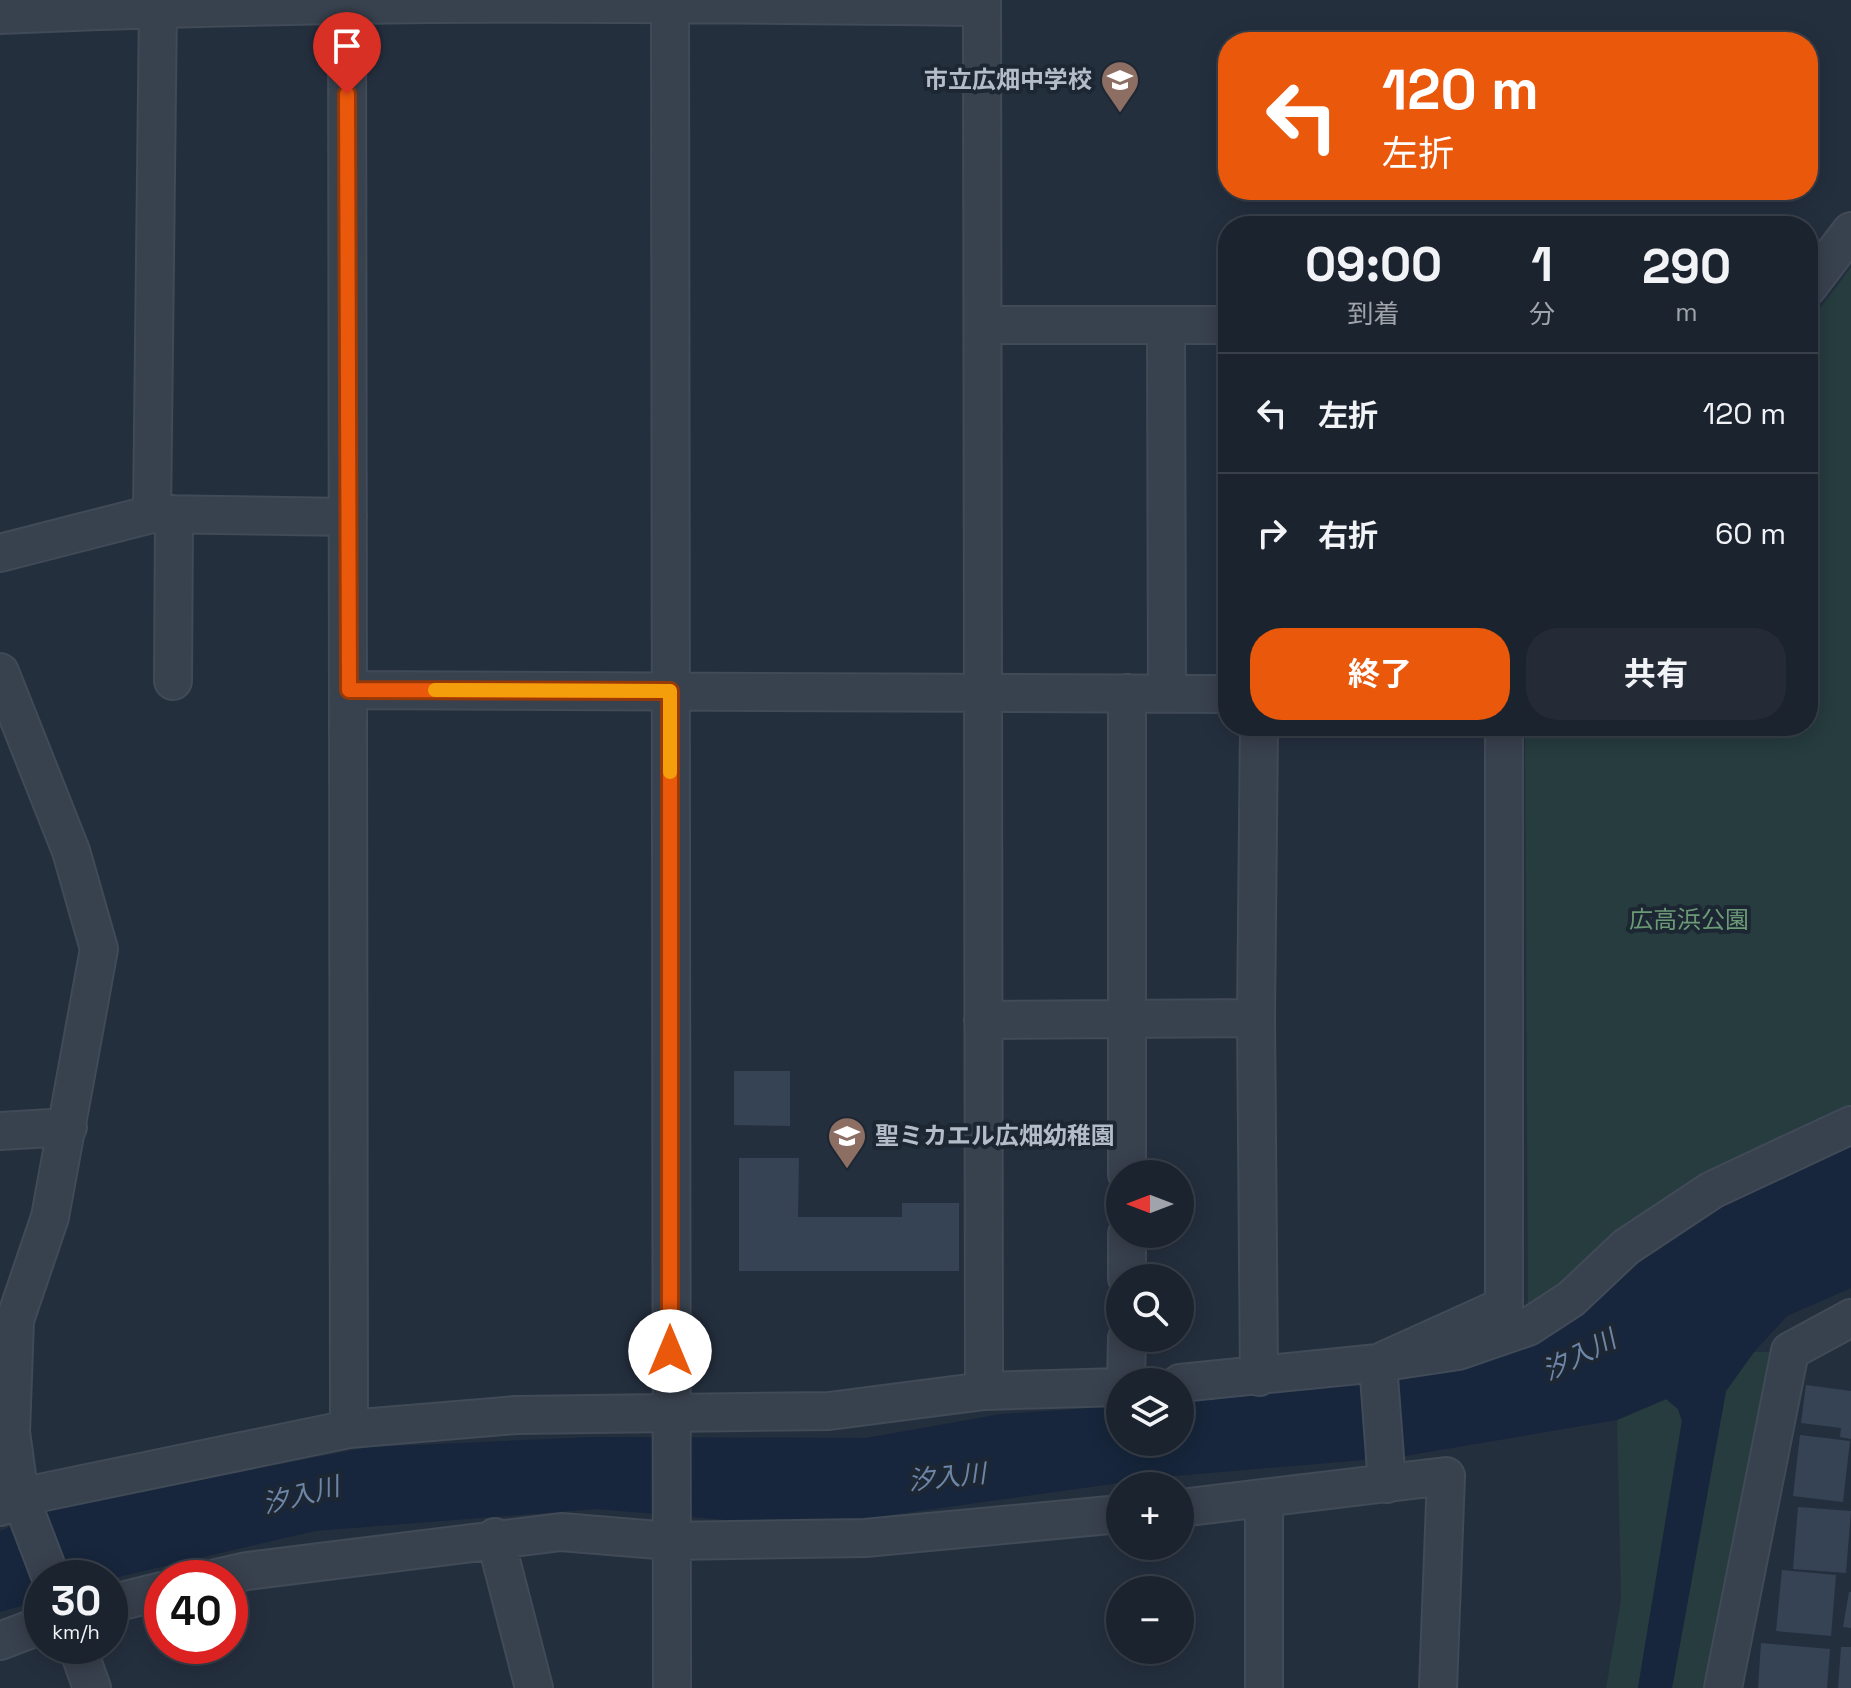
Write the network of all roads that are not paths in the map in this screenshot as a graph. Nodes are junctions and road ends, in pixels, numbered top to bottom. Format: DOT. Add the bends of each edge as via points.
graph roads {
  1 [pos="157,2"];
  2 [pos="347,2"];
  3 [pos="670,2"];
  4 [pos="982,4"];
  5 [pos="0,15"];
  6 [pos="1851,231"];
  7 [pos="1818,274"];
  8 [pos="985,325"];
  9 [pos="1166,325"];
  10 [pos="1218,325"];
  11 [pos="163,514"];
  12 [pos="348,517"];
  13 [pos="0,553"];
  14 [pos="0,672"];
  15 [pos="173,681"];
  16 [pos="349,690"];
  17 [pos="670,691"];
  18 [pos="982,693"];
  19 [pos="1127,693"];
  20 [pos="1167,693"];
  21 [pos="1218,694"];
  22 [pos="1259,736"];
  23 [pos="1504,736"];
  24 [pos="12,739"];
  25 [pos="1256,1018"];
  26 [pos="1128,1019"];
  27 [pos="983,1020"];
  28 [pos="1851,1125"];
  29 [pos="68,1127"];
  30 [pos="0,1131"];
  31 [pos="1127,1160"];
  32 [pos="1851,1318"];
  33 [pos="1378,1363"];
  34 [pos="1259,1377"];
  35 [pos="1194,1382"];
  36 [pos="1106,1387"];
  37 [pos="984,1391"];
  38 [pos="670,1414"];
  39 [pos="349,1429"];
  40 [pos="1387,1484"];
  41 [pos="1264,1500"];
  42 [pos="10,1502"];
  43 [pos="1194,1507"];
  44 [pos="1106,1515"];
  45 [pos="495,1537"];
  46 [pos="670,1541"];
  47 [pos="41,1560"];
  48 [pos="248,1571"];
  49 [pos="24,1632"];
  50 [pos="0,1641"];
  51 [pos="83,1664"];
  52 [pos="92,1688"];
  53 [pos="534,1688"];
  54 [pos="672,1688"];
  55 [pos="1264,1688"];
  56 [pos="1438,1688"];
  57 [pos="1723,1688"];
  1 -- 2 [label="street"];
  1 -- 5 [label="street"];
  1 -- 11 [label="street"];
  2 -- 3 [label="street"];
  2 -- 12 [label="street"];
  3 -- 4 [label="street"];
  3 -- 17 [label="street"];
  4 -- 8 [label="street"];
  6 -- 7 [label="street"];
  8 -- 9 [label="street"];
  8 -- 18 [label="street"];
  9 -- 10 [label="street"];
  9 -- 20 [label="street"];
  11 -- 12 [label="street"];
  11 -- 13 [label="street"];
  11 -- 15 [label="street"];
  12 -- 16 [label="street"];
  14 -- 24 [label="street"];
  16 -- 17 [label="street"];
  16 -- 39 [label="street"];
  17 -- 18 [label="street"];
  17 -- 38 [label="street"];
  18 -- 19 [label="street"];
  18 -- 27 [label="street"];
  19 -- 20 [label="street"];
  19 -- 26 [label="street"];
  20 -- 21 [label="street"];
  22 -- 25 [label="street"];
  23 -- 33 [label="street" via="1504,1306"];
  24 -- 29 [label="street" via="71,851 99,949"];
  25 -- 26 [label="street"];
  25 -- 34 [label="street"];
  26 -- 27 [label="street"];
  26 -- 31 [label="street"];
  27 -- 37 [label="street"];
  28 -- 33 [label="street" via="1712,1190 1626,1247 1571,1299 1528,1327 1458,1351"];
  29 -- 30 [label="street"];
  29 -- 42 [label="street" via="50,1217 15,1320"];
  32 -- 57 [label="street" via="1790,1351"];
  33 -- 34 [label="street"];
  33 -- 40 [label="street"];
  34 -- 35 [label="street"];
  36 -- 37 [label="street"];
  37 -- 38 [label="street" via="829,1411"];
  38 -- 39 [label="street" via="516,1415"];
  38 -- 46 [label="street"];
  39 -- 42 [label="street"];
  40 -- 41 [label="street"];
  40 -- 56 [label="street" via="1446,1476"];
  41 -- 43 [label="street"];
  41 -- 55 [label="street"];
  42 -- 47 [label="street"];
  44 -- 46 [label="street" via="865,1538"];
  45 -- 46 [label="street" via="561,1532"];
  45 -- 48 [label="street"];
  45 -- 53 [label="street"];
  46 -- 54 [label="street"];
  49 -- 50 [label="street"];
  51 -- 52 [label="street"];
}
